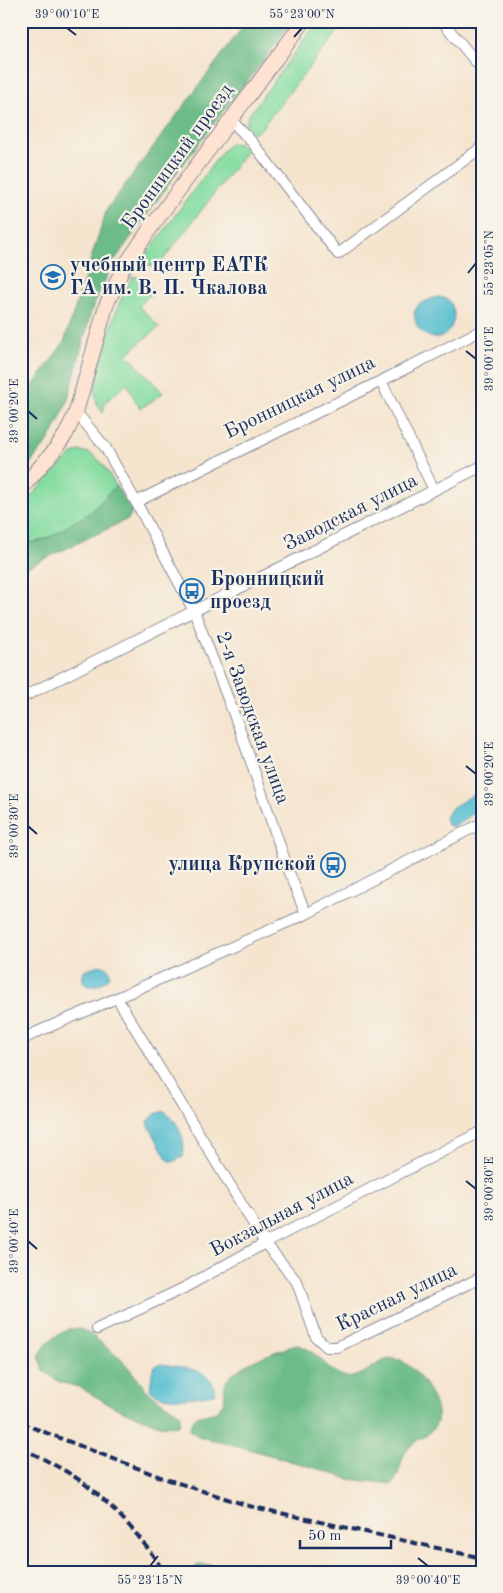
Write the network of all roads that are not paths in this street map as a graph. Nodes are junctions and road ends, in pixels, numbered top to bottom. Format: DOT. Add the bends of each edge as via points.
graph roads {
  1 [pos="304,21"];
  2 [pos="442,21"];
  3 [pos="482,69"];
  4 [pos="231,120"];
  5 [pos="482,147"];
  6 [pos="482,330"];
  7 [pos="381,381"];
  8 [pos="76,412"];
  9 [pos="482,466"];
  10 [pos="21,489"];
  11 [pos="434,490"];
  12 [pos="136,502"];
  13 [pos="194,611"];
  14 [pos="21,698"];
  15 [pos="482,823"];
  16 [pos="306,914"];
  17 [pos="117,998"];
  18 [pos="21,1040"];
  19 [pos="482,1131"];
  20 [pos="265,1243"];
  21 [pos="482,1277"];
  22 [pos="97,1330"];
  1 -- 4 [label="main road, Бронницкий проезд"];
  2 -- 3 [label="street"];
  4 -- 5 [label="street" via="252,142 338,254"];
  4 -- 8 [label="main road, Бронницкий проезд" via="122,270 106,306"];
  6 -- 7 [label="street, Бронницкая улица"];
  7 -- 11 [label="street"];
  7 -- 12 [label="street, Бронницкая улица"];
  8 -- 10 [label="main road" via="66,434"];
  8 -- 12 [label="street, 2-я Заводская улица" via="105,447"];
  9 -- 11 [label="street, Заводская улица"];
  11 -- 13 [label="street, Заводская улица"];
  12 -- 13 [label="street, 2-я Заводская улица"];
  13 -- 14 [label="street, Заводская улица"];
  13 -- 16 [label="street, 2-я Заводская улица"];
  15 -- 16 [label="street"];
  16 -- 17 [label="street"];
  17 -- 18 [label="street"];
  17 -- 20 [label="street"];
  19 -- 20 [label="street, Вокзальная улица"];
  20 -- 21 [label="street, Красная улица" via="297,1282 316,1337 327,1347 337,1347"];
  20 -- 22 [label="street, Вокзальная улица" via="182,1289"];
}
